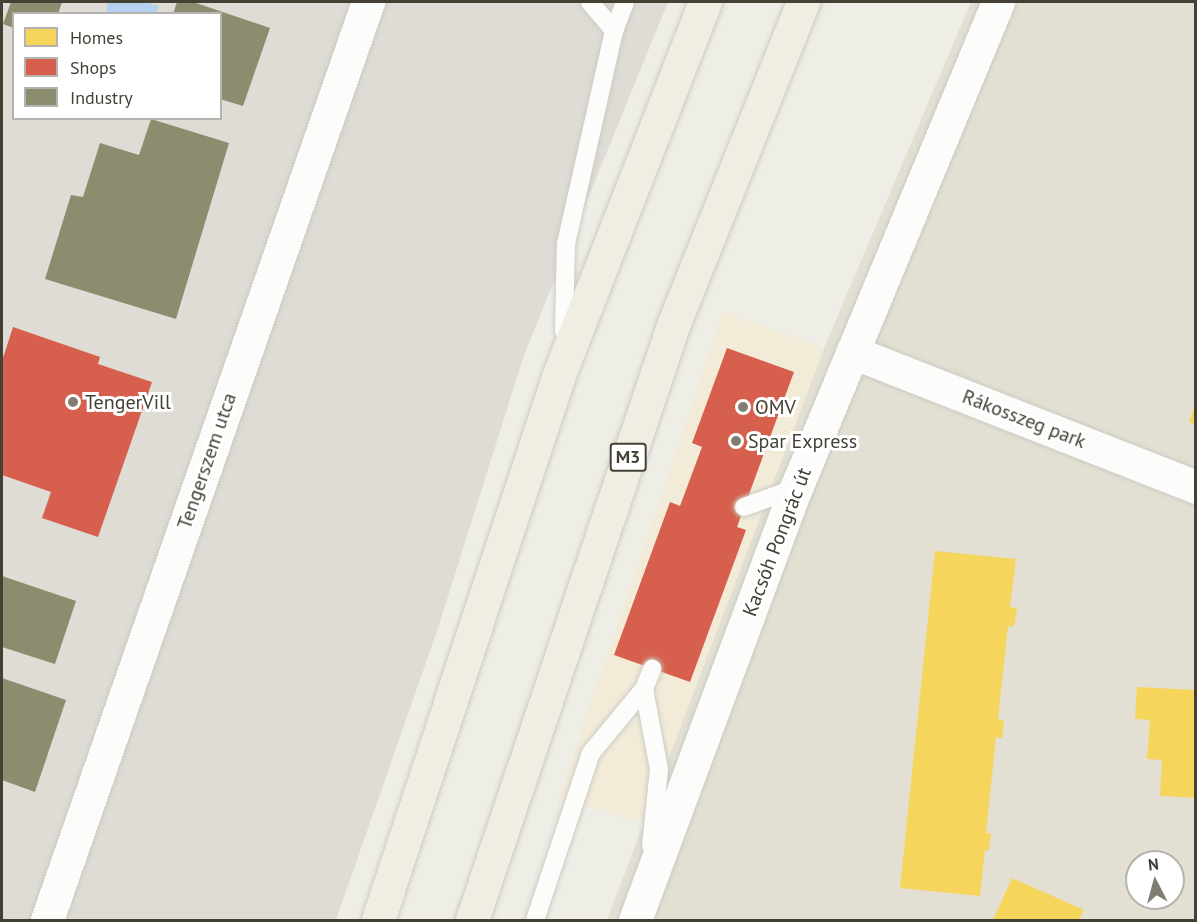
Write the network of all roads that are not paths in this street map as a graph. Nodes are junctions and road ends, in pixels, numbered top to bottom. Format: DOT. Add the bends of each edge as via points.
graph roads {
  1 [pos="368,2"];
  2 [pos="590,2"];
  3 [pos="625,2"];
  4 [pos="705,2"];
  5 [pos="803,2"];
  6 [pos="998,2"];
  7 [pos="614,31"];
  8 [pos="852,352"];
  9 [pos="560,372"];
  10 [pos="1196,487"];
  11 [pos="796,489"];
  12 [pos="744,507"];
  13 [pos="652,669"];
  14 [pos="644,689"];
  15 [pos="647,887"];
  16 [pos="47,921"];
  17 [pos="378,921"];
  18 [pos="472,921"];
  19 [pos="535,921"];
  20 [pos="636,921"];
  1 -- 16 [label="street, Tengerszem utca"];
  2 -- 7 [label="lane"];
  3 -- 7 [label="lane"];
  4 -- 9 [label="main road"];
  5 -- 18 [label="main road, M3" via="674,323"];
  6 -- 8 [label="street, Kacsóh Pongrác út"];
  7 -- 9 [label="lane" via="566,244 567,310"];
  8 -- 10 [label="street, Rákosszeg park"];
  8 -- 11 [label="street, Kacsóh Pongrác út"];
  9 -- 17 [label="main road"];
  11 -- 12 [label="lane"];
  11 -- 15 [label="street, Kacsóh Pongrác út"];
  13 -- 14 [label="lane"];
  14 -- 15 [label="lane" via="659,769"];
  14 -- 19 [label="lane" via="591,753"];
  15 -- 20 [label="street, Kacsóh Pongrác út"];
}
